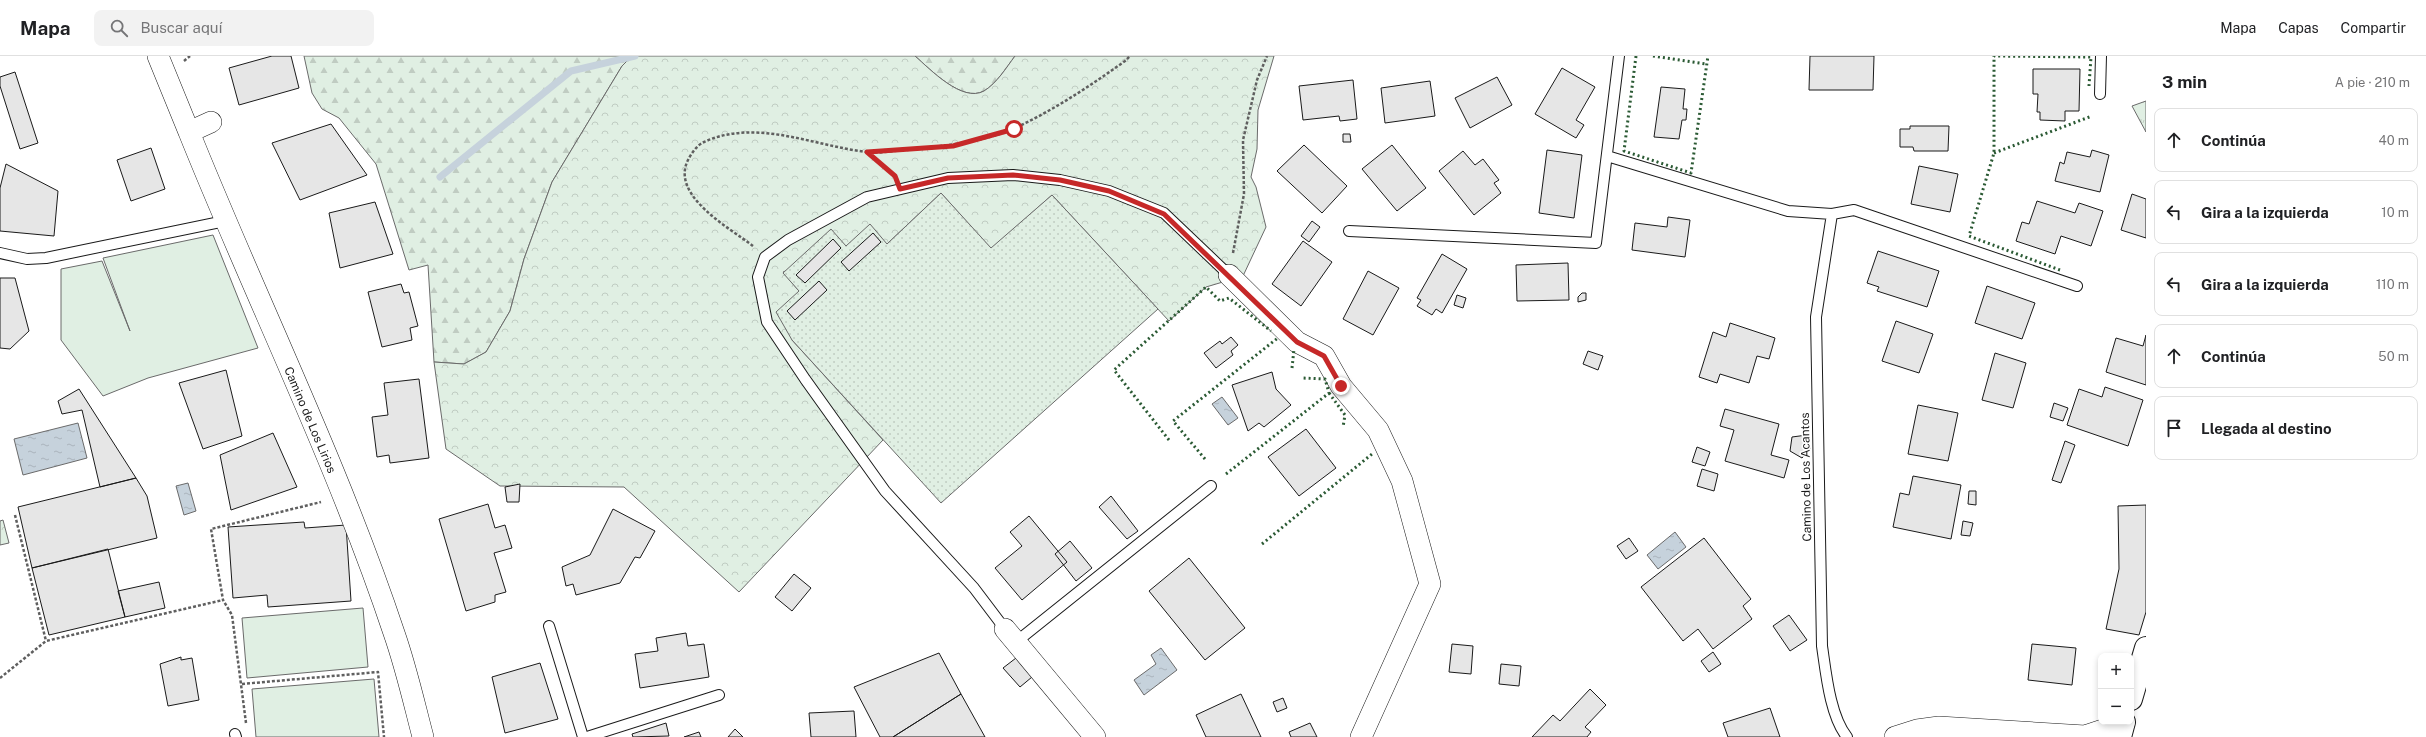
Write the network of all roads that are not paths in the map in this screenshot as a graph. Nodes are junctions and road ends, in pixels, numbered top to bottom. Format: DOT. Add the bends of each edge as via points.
graph roads {
  1 [pos="158,56"];
  2 [pos="1619,56"];
  3 [pos="2101,56"];
  4 [pos="2100,94"];
  5 [pos="211,122"];
  6 [pos="189,132"];
  7 [pos="1607,156"];
  8 [pos="1832,214"];
  9 [pos="225,221"];
  10 [pos="1349,231"];
  11 [pos="0,253"];
  12 [pos="1229,276"];
  13 [pos="2077,286"];
  14 [pos="1211,486"];
  15 [pos="549,626"];
  16 [pos="1010,636"];
  17 [pos="2146,648"];
  18 [pos="2134,689"];
  19 [pos="719,695"];
  20 [pos="2123,727"];
  21 [pos="423,737"];
  22 [pos="583,737"];
  23 [pos="587,737"];
  24 [pos="1095,737"];
  25 [pos="1361,737"];
  26 [pos="1847,737"];
  27 [pos="1895,737"];
  1 -- 6 [label="street, Camino de Los Lirios"];
  2 -- 7 [label="lane"];
  3 -- 4 [label="lane"];
  5 -- 6 [label="street"];
  6 -- 9 [label="street, Camino de Los Lirios"];
  7 -- 8 [label="lane" via="1788,211"];
  7 -- 10 [label="lane" via="1596,244"];
  8 -- 13 [label="lane" via="1854,210"];
  8 -- 26 [label="lane, Camino de Los Acantos" via="1816,317 1822,646 1828,687 1842,730"];
  9 -- 11 [label="lane" via="46,258 27,259"];
  9 -- 21 [label="street, Camino de Los Lirios" via="344,498 395,634"];
  12 -- 16 [label="lane" via="1164,214 1109,191 1060,180 1013,175 948,178 868,197 788,240 766,257 758,277 767,322 885,491 974,588"];
  12 -- 25 [label="street" via="1297,342 1324,356 1341,386 1378,430 1402,481 1430,584"];
  14 -- 16 [label="lane"];
  15 -- 22 [label="lane"];
  16 -- 24 [label="street"];
  17 -- 18 [label="street"];
  19 -- 23 [label="lane"];
  20 -- 27 [label="street" via="2085,736 1939,727"];
}
